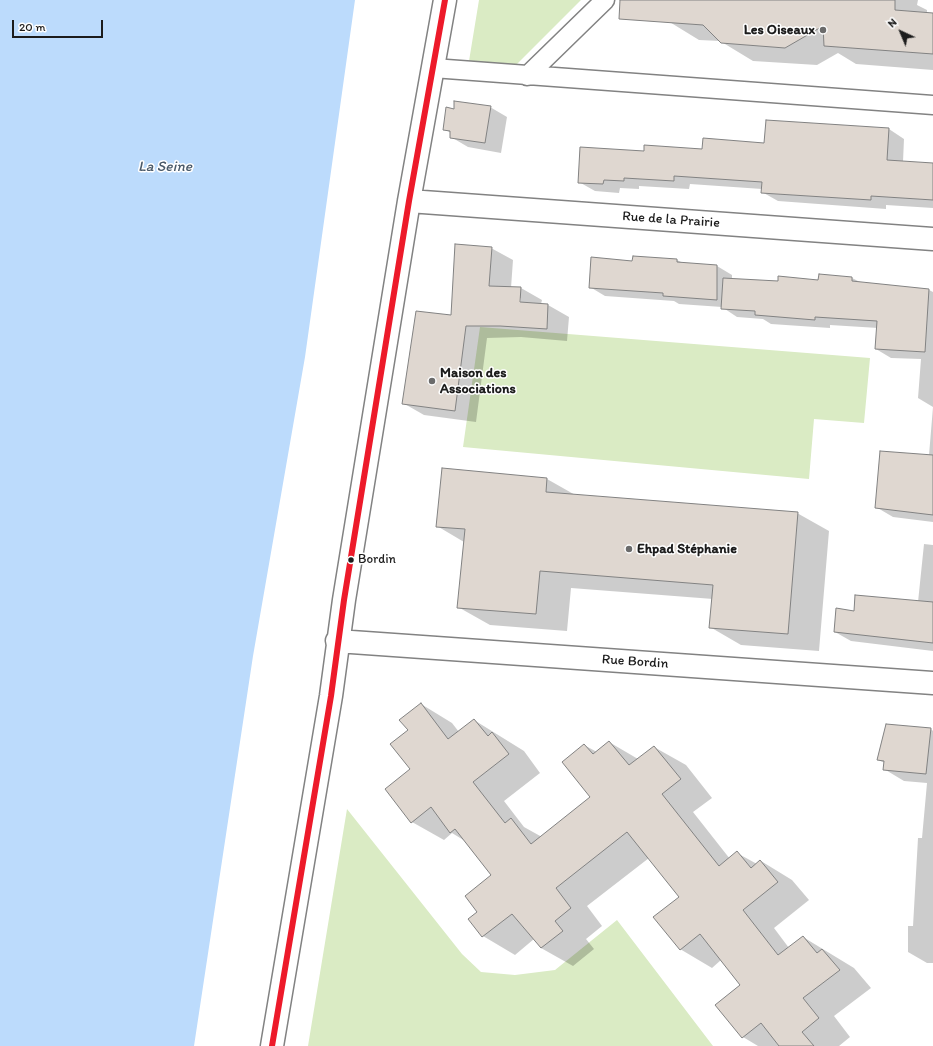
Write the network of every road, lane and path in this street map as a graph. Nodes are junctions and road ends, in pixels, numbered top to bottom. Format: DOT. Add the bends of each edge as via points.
graph roads {
  1 [pos="445,0"];
  2 [pos="605,0"];
  3 [pos="433,68"];
  4 [pos="527,76"];
  5 [pos="933,105"];
  6 [pos="409,201"];
  7 [pos="933,239"];
  8 [pos="337,640"];
  9 [pos="933,683"];
  10 [pos="272,1046"];
  1 -- 3 [label="street"];
  2 -- 4 [label="lane"];
  3 -- 4 [label="lane"];
  3 -- 6 [label="street"];
  4 -- 5 [label="lane"];
  6 -- 7 [label="street, Rue de la Prairie"];
  6 -- 8 [label="street"];
  8 -- 9 [label="street, Rue Bordin"];
  8 -- 10 [label="street" via="331,696"];
}
